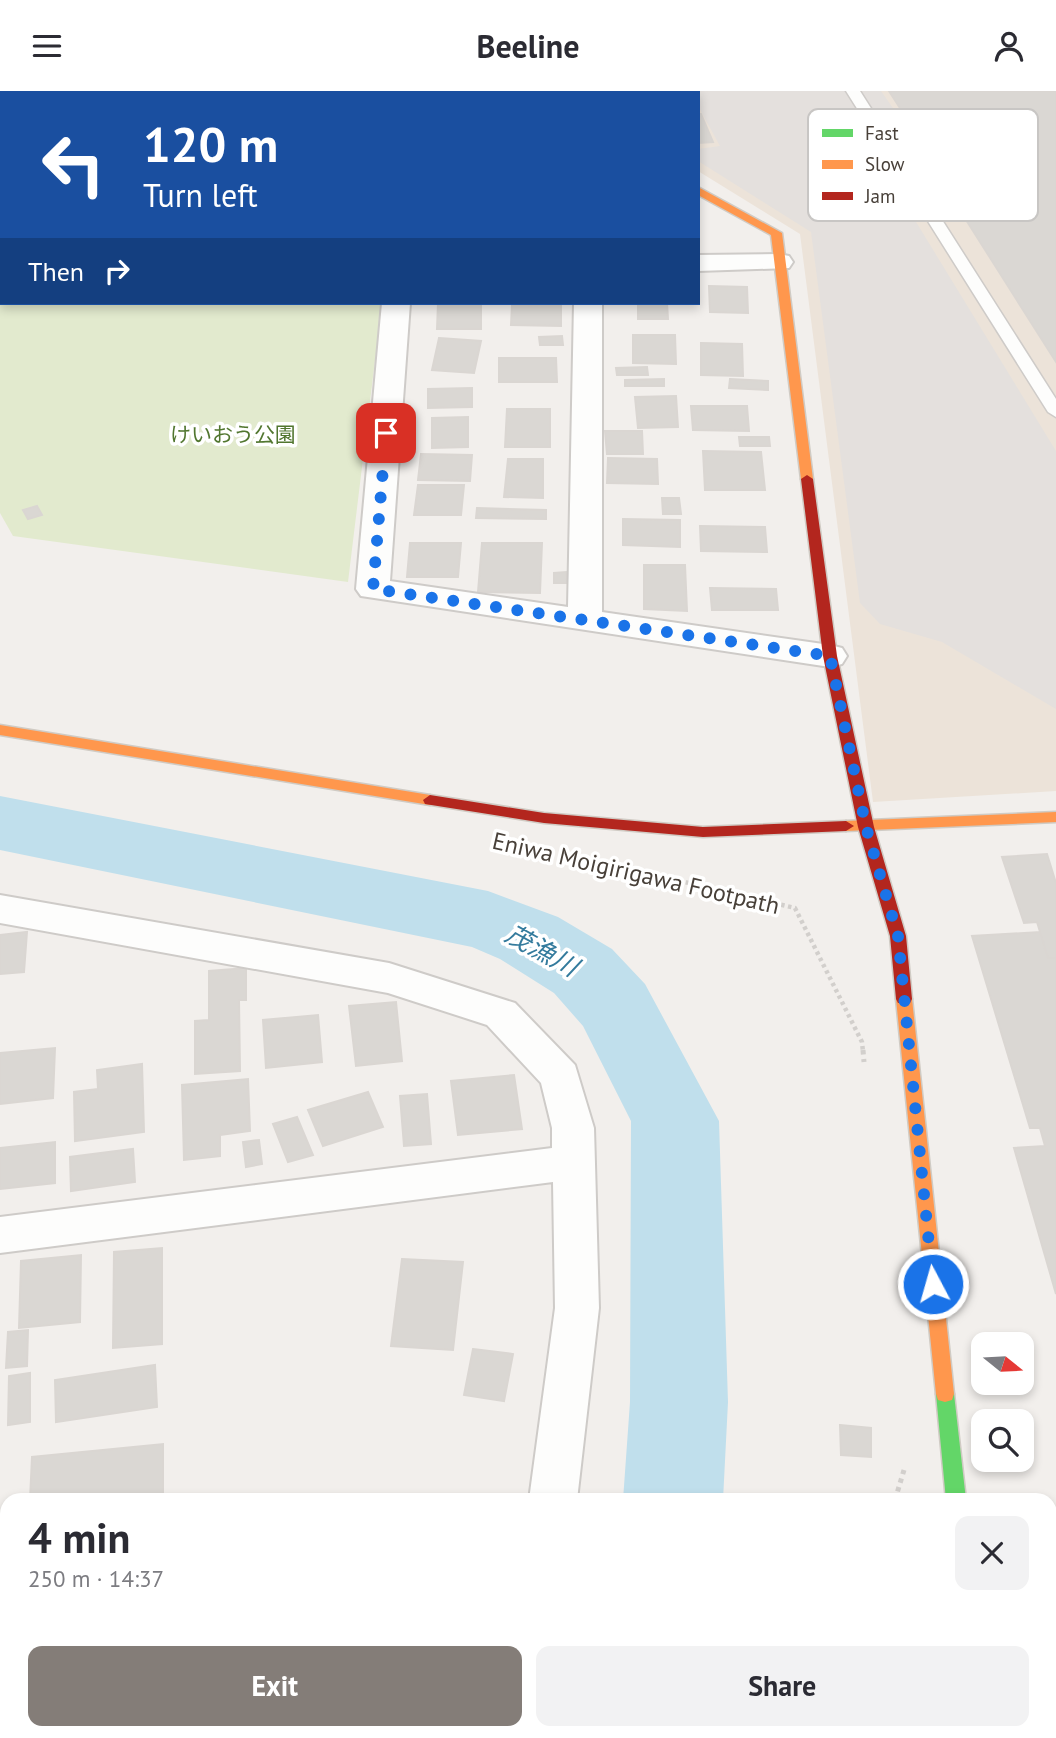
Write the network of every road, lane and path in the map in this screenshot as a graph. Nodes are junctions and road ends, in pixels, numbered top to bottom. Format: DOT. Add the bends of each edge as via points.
graph roads {
  1 [pos="853,91"];
  2 [pos="864,109"];
  3 [pos="700,191"];
  4 [pos="935,221"];
  5 [pos="700,263"];
  6 [pos="779,263"];
  7 [pos="396,305"];
  8 [pos="588,305"];
  9 [pos="1056,412"];
  10 [pos="585,620"];
  11 [pos="830,656"];
  12 [pos="0,730"];
  13 [pos="1056,817"];
  14 [pos="866,827"];
  15 [pos="594,860"];
  16 [pos="0,909"];
  17 [pos="865,1069"];
  18 [pos="575,1162"];
  19 [pos="0,1235"];
  20 [pos="905,1468"];
  21 [pos="554,1493"];
  22 [pos="897,1493"];
  23 [pos="955,1493"];
  1 -- 2 [label="lane"];
  3 -- 6 [label="street" via="776,233"];
  4 -- 9 [label="lane"];
  5 -- 6 [label="street"];
  6 -- 11 [label="street"];
  7 -- 10 [label="street" via="373,589"];
  8 -- 10 [label="street"];
  10 -- 11 [label="street"];
  11 -- 14 [label="street"];
  12 -- 14 [label="street" via="544,818 703,832"];
  13 -- 14 [label="street"];
  14 -- 23 [label="street" via="898,936"];
  15 -- 17 [label="path, Eniwa Moigirigawa Footpath" via="794,908 862,1042"];
  16 -- 18 [label="street" via="389,978 501,1014 560,1076 573,1128"];
  18 -- 19 [label="street"];
  18 -- 21 [label="street" via="577,1308"];
  20 -- 22 [label="path"];
}
